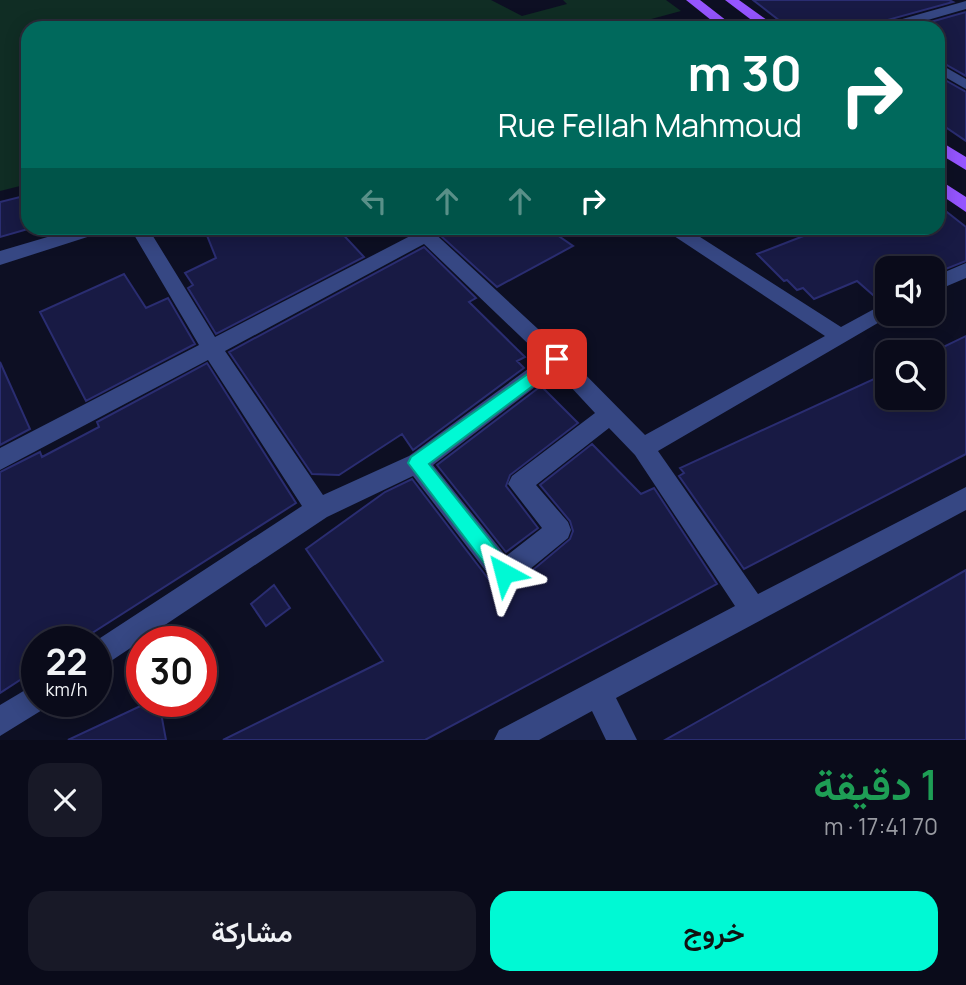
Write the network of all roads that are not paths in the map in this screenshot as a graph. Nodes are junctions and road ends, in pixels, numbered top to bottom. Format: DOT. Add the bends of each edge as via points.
graph roads {
  1 [pos="692,0"];
  2 [pos="731,0"];
  3 [pos="966,2"];
  4 [pos="720,21"];
  5 [pos="761,21"];
  6 [pos="908,21"];
  7 [pos="945,72"];
  8 [pos="966,85"];
  9 [pos="945,150"];
  10 [pos="966,165"];
  11 [pos="945,190"];
  12 [pos="966,206"];
  13 [pos="74,235"];
  14 [pos="143,235"];
  15 [pos="415,235"];
  16 [pos="426,235"];
  17 [pos="685,235"];
  18 [pos="0,258"];
  19 [pos="966,270"];
  20 [pos="945,280"];
  21 [pos="875,317"];
  22 [pos="841,337"];
  23 [pos="211,347"];
  24 [pos="557,359"];
  25 [pos="611,414"];
  26 [pos="643,449"];
  27 [pos="0,460"];
  28 [pos="417,463"];
  29 [pos="966,498"];
  30 [pos="318,509"];
  31 [pos="753,610"];
  32 [pos="112,646"];
  33 [pos="598,693"];
  34 [pos="21,708"];
  35 [pos="0,722"];
  36 [pos="509,740"];
  37 [pos="622,740"];
  1 -- 4 [label="main road"];
  2 -- 5 [label="main road"];
  3 -- 6 [label="street"];
  7 -- 8 [label="street"];
  9 -- 10 [label="main road"];
  11 -- 12 [label="main road"];
  13 -- 18 [label="street"];
  14 -- 23 [label="street"];
  15 -- 23 [label="street"];
  16 -- 24 [label="street"];
  17 -- 22 [label="street"];
  19 -- 20 [label="street"];
  21 -- 22 [label="street"];
  22 -- 26 [label="street"];
  23 -- 27 [label="street"];
  23 -- 30 [label="street"];
  24 -- 25 [label="street"];
  24 -- 28 [label="street"];
  25 -- 26 [label="street"];
  25 -- 28 [label="street" via="520,484 559,530 504,573"];
  26 -- 31 [label="street"];
  28 -- 30 [label="street"];
  29 -- 31 [label="street"];
  30 -- 32 [label="street"];
  31 -- 33 [label="street"];
  33 -- 36 [label="street"];
  33 -- 37 [label="street"];
  34 -- 35 [label="street"];
}
